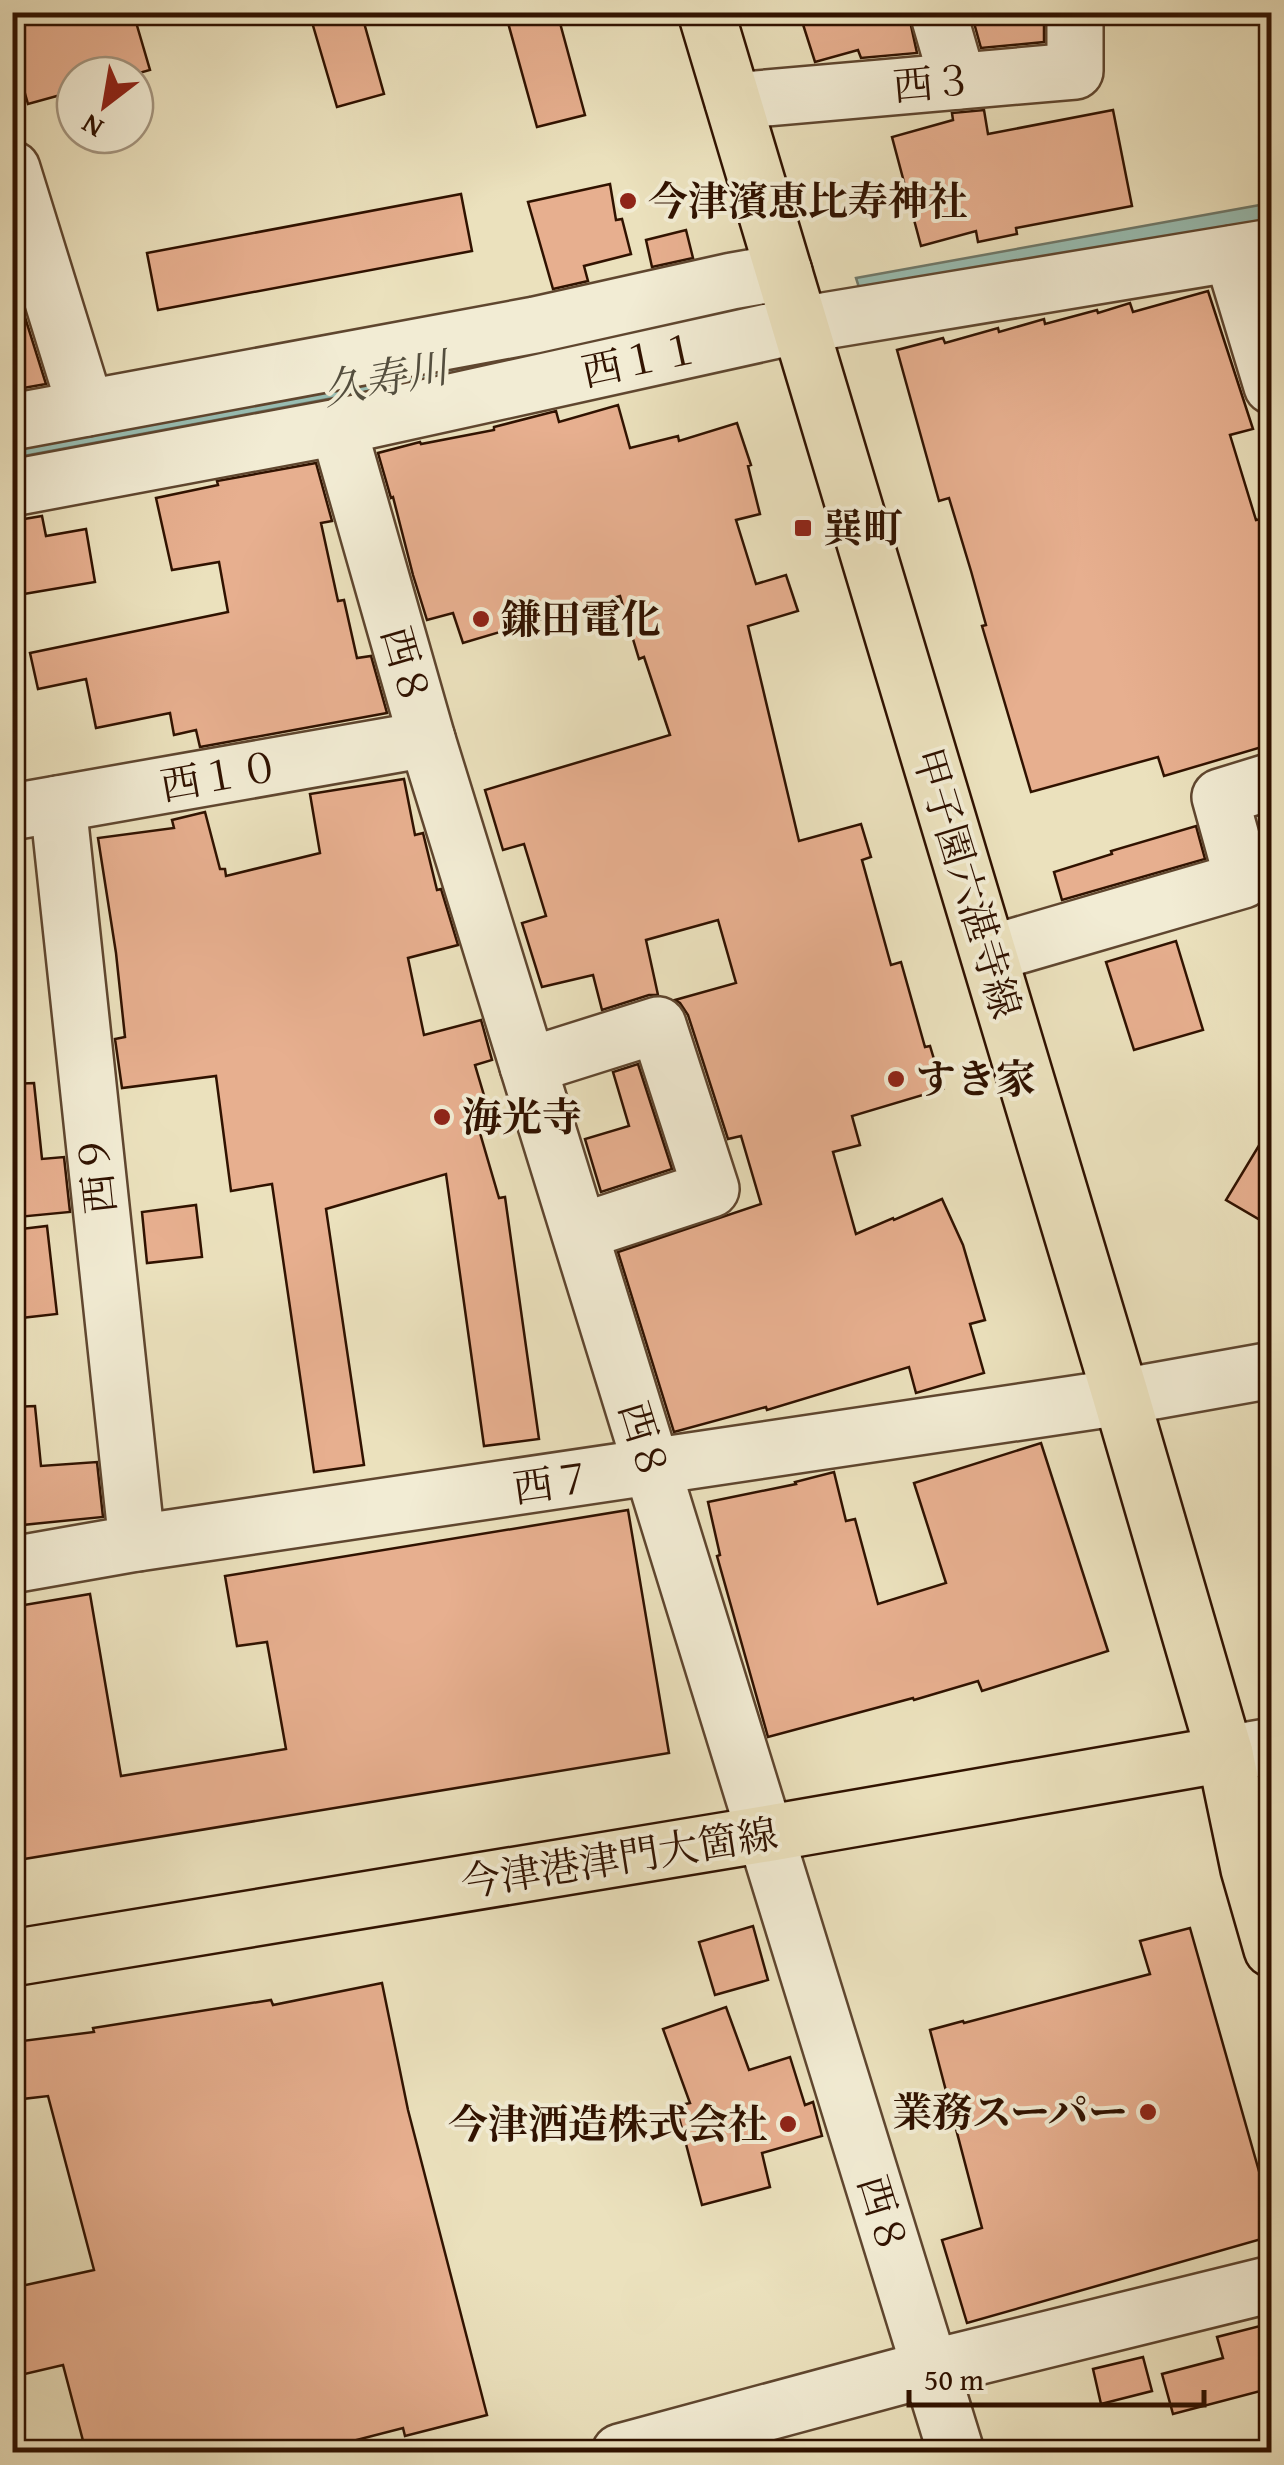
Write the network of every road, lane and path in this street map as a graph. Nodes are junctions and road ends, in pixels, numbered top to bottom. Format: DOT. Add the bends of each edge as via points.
graph roads {
  1 [pos="706,12"];
  2 [pos="938,12"];
  3 [pos="1076,12"];
  4 [pos="958,81"];
  5 [pos="733,101"];
  6 [pos="16,192"];
  7 [pos="1252,250"];
  8 [pos="784,272"];
  9 [pos="800,326"];
  10 [pos="1272,386"];
  11 [pos="86,408"];
  12 [pos="12,422"];
  13 [pos="338,427"];
  14 [pos="12,488"];
  15 [pos="427,739"];
  16 [pos="1272,780"];
  17 [pos="35,808"];
  18 [pos="989,954"];
  19 [pos="528,1066"];
  20 [pos="580,1232"];
  21 [pos="1272,1370"];
  22 [pos="1122,1397"];
  23 [pos="652,1468"];
  24 [pos="137,1544"];
  25 [pos="12,1564"];
  26 [pos="1248,1750"];
  27 [pos="765,1834"];
  28 [pos="1272,1834"];
  29 [pos="1272,1948"];
  30 [pos="12,1958"];
  31 [pos="1272,2284"];
  32 [pos="930,2368"];
  33 [pos="620,2452"];
  34 [pos="956,2452"];
  1 -- 5 [label="main road, 甲子園六湛寺線"];
  2 -- 4 [label="street"];
  3 -- 4 [label="street, 西３" via="1075,70"];
  4 -- 5 [label="street, 西３"];
  5 -- 8 [label="main road, 甲子園六湛寺線"];
  6 -- 11 [label="street"];
  7 -- 9 [label="street, 西１１"];
  7 -- 10 [label="street"];
  8 -- 9 [label="main road, 甲子園六湛寺線"];
  8 -- 11 [label="street" via="535,326"];
  9 -- 13 [label="street, 西１１"];
  9 -- 18 [label="main road, 甲子園六湛寺線"];
  11 -- 12 [label="street"];
  13 -- 14 [label="street, 西１１"];
  13 -- 15 [label="street, 西８"];
  15 -- 17 [label="street, 西１０"];
  15 -- 19 [label="street, 西８"];
  16 -- 18 [label="street" via="1220,797 1242,880"];
  17 -- 24 [label="street, 西９"];
  18 -- 22 [label="main road, 甲子園六湛寺線"];
  19 -- 20 [label="street, 西８"];
  19 -- 20 [label="street" via="658,1025 710,1189"];
  20 -- 23 [label="street, 西８"];
  21 -- 22 [label="street, 西７"];
  22 -- 23 [label="street, 西７"];
  22 -- 26 [label="main road, 甲子園六湛寺線"];
  23 -- 24 [label="street, 西７"];
  23 -- 27 [label="street, 西８"];
  24 -- 25 [label="street, 西７"];
  26 -- 27 [label="main road, 今津港津門大箇線"];
  26 -- 28 [label="main road, 甲子園六湛寺線"];
  26 -- 29 [label="main road, 甲子園六湛寺線" via="1249,1869"];
  27 -- 30 [label="main road, 今津港津門大箇線"];
  27 -- 32 [label="street, 西８"];
  31 -- 32 [label="street"];
  32 -- 33 [label="street"];
  32 -- 34 [label="street, 西８"];
}
